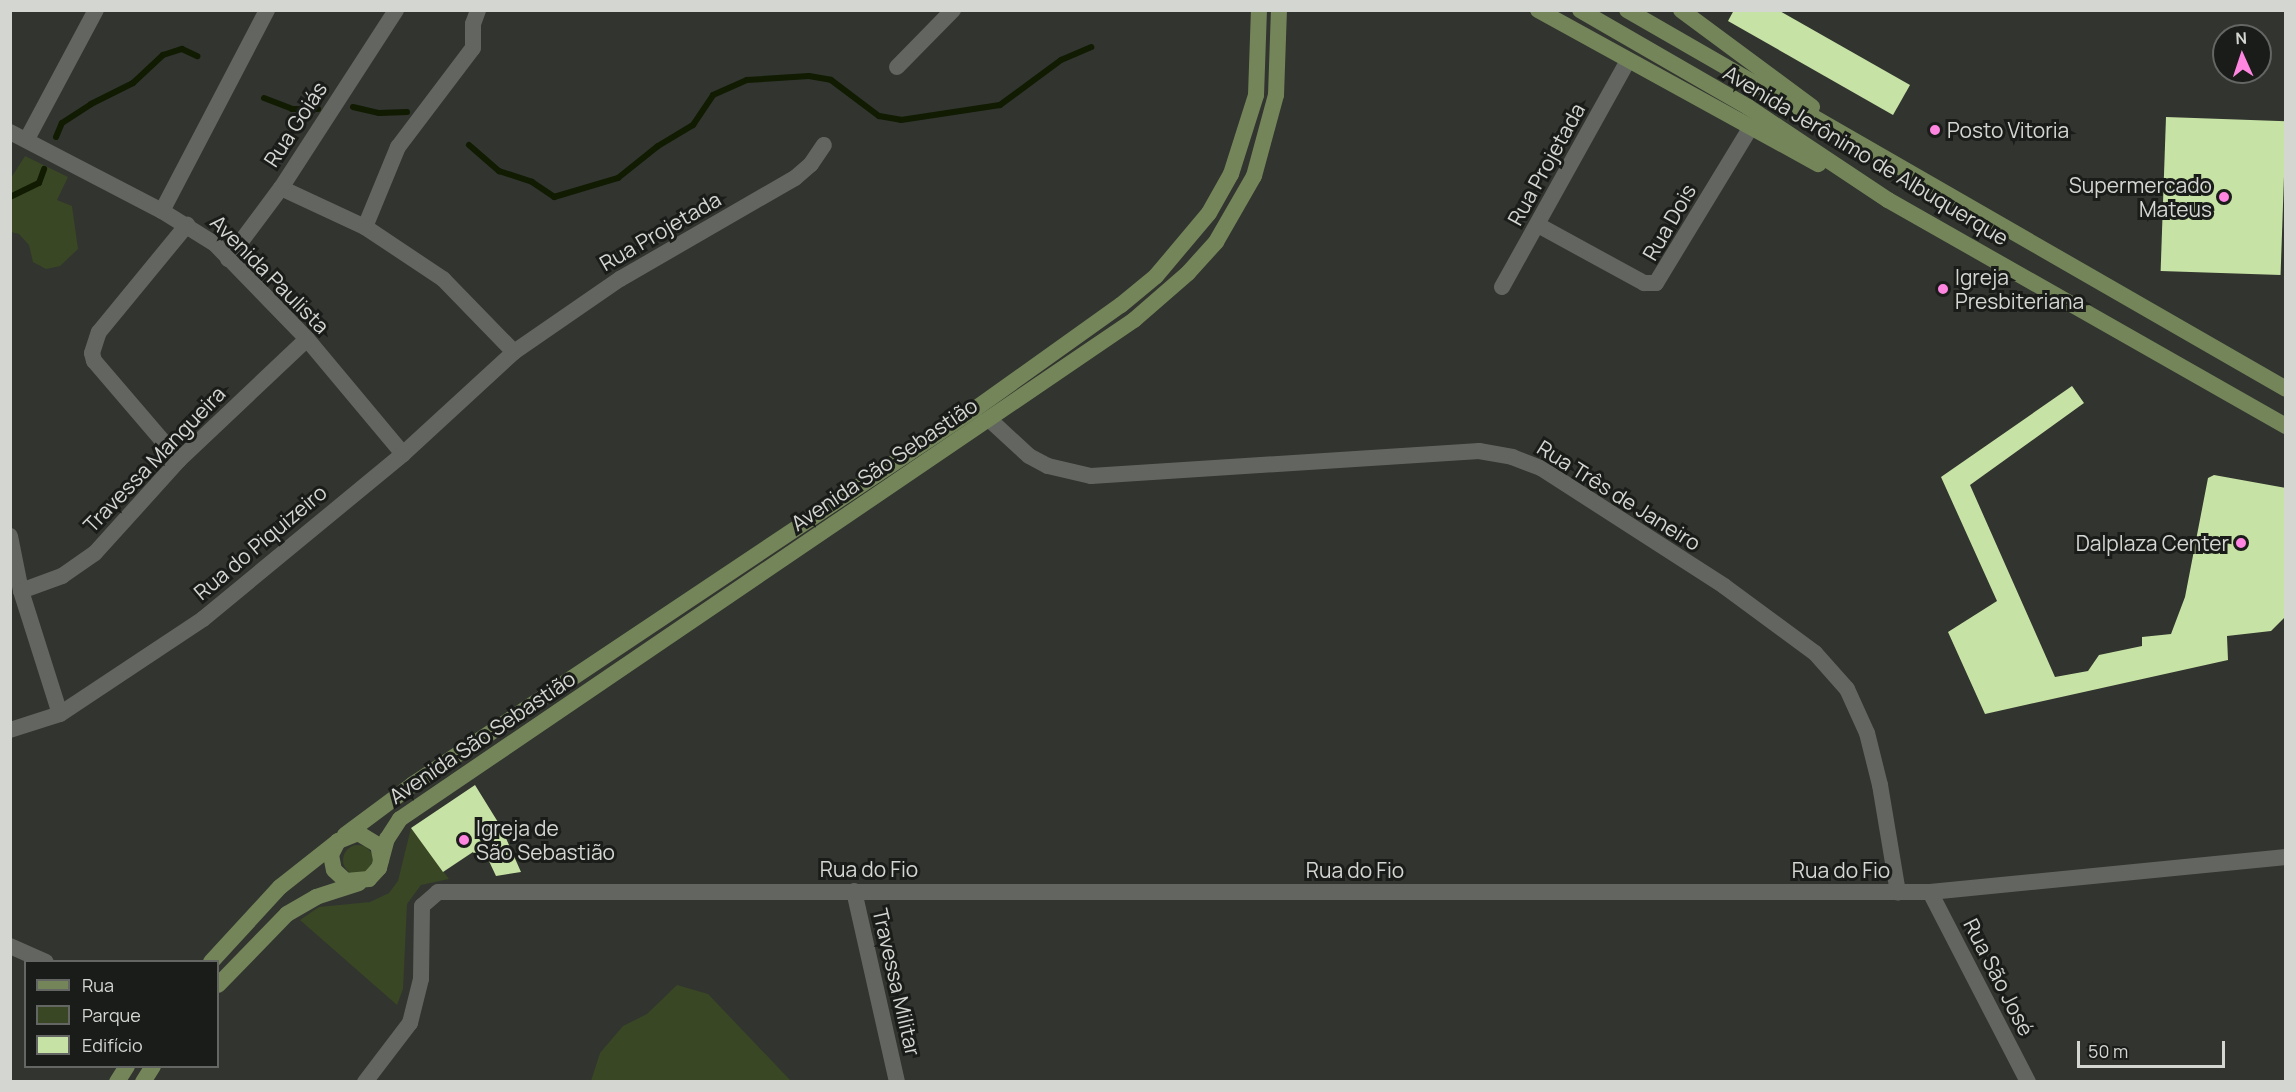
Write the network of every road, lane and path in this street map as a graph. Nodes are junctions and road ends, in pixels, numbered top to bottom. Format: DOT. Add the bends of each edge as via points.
graph roads {
  1 [pos="96,10"];
  2 [pos="267,10"];
  3 [pos="396,10"];
  4 [pos="478,10"];
  5 [pos="953,10"];
  6 [pos="1258,10"];
  7 [pos="1279,10"];
  8 [pos="1538,10"];
  9 [pos="1580,10"];
  10 [pos="1627,10"];
  11 [pos="1681,10"];
  12 [pos="1627,62"];
  13 [pos="897,67"];
  14 [pos="1749,130"];
  15 [pos="10,132"];
  16 [pos="27,139"];
  17 [pos="824,145"];
  18 [pos="1863,145"];
  19 [pos="281,188"];
  20 [pos="1888,200"];
  21 [pos="162,211"];
  22 [pos="187,225"];
  23 [pos="1538,225"];
  24 [pos="365,228"];
  25 [pos="228,259"];
  26 [pos="1502,287"];
  27 [pos="307,339"];
  28 [pos="514,352"];
  29 [pos="2286,389"];
  30 [pos="990,420"];
  31 [pos="2286,426"];
  32 [pos="403,454"];
  33 [pos="180,460"];
  34 [pos="10,536"];
  35 [pos="21,591"];
  36 [pos="60,714"];
  37 [pos="10,730"];
  38 [pos="340,839"];
  39 [pos="2286,857"];
  40 [pos="381,860"];
  41 [pos="362,882"];
  42 [pos="854,891"];
  43 [pos="1930,892"];
  44 [pos="1898,893"];
  45 [pos="10,946"];
  46 [pos="42,960"];
  47 [pos="213,960"];
  48 [pos="219,984"];
  49 [pos="126,1068"];
  50 [pos="152,1068"];
  51 [pos="117,1082"];
  52 [pos="143,1082"];
  53 [pos="365,1082"];
  54 [pos="897,1082"];
  55 [pos="2028,1082"];
  1 -- 16 [label="street"];
  2 -- 21 [label="street"];
  3 -- 19 [label="street, Rua Goiás"];
  4 -- 24 [label="street" via="473,24 473,48 398,147"];
  5 -- 13 [label="street"];
  6 -- 38 [label="main road, Avenida São Sebastião" via="1256,95 1231,174 1203,221 1156,276 975,409 412,785"];
  7 -- 30 [label="main road, Avenida São Sebastião" via="1279,65 1268,135 1254,176 1215,242 1188,273 1134,320"];
  8 -- 12 [label="main road"];
  9 -- 20 [label="main road, Avenida Jerônimo de Albuquerque" via="1748,107"];
  10 -- 18 [label="main road, Avenida Jerônimo de Albuquerque"];
  11 -- 18 [label="main road"];
  12 -- 14 [label="main road"];
  12 -- 23 [label="street, Rua Projetada"];
  14 -- 20 [label="main road"];
  14 -- 23 [label="street, Rua Dois" via="1656,283 1644,283"];
  15 -- 16 [label="street, Avenida Paulista"];
  16 -- 21 [label="street, Avenida Paulista"];
  17 -- 28 [label="street, Rua Projetada" via="795,178 620,279"];
  18 -- 29 [label="main road, Avenida Jerônimo de Albuquerque"];
  19 -- 24 [label="street"];
  19 -- 25 [label="street, Rua Goiás"];
  20 -- 31 [label="main road, Avenida Jerônimo de Albuquerque"];
  21 -- 22 [label="street, Avenida Paulista"];
  22 -- 25 [label="street, Avenida Paulista" via="215,244"];
  22 -- 33 [label="street" via="99,332 92,353 94,361"];
  23 -- 26 [label="street, Rua Projetada"];
  24 -- 28 [label="street" via="443,279"];
  25 -- 27 [label="street, Avenida Paulista"];
  27 -- 32 [label="street, Avenida Paulista"];
  27 -- 33 [label="street, Travessa Mangueira"];
  28 -- 32 [label="street, Rua do Piquizeiro"];
  30 -- 40 [label="main road, Avenida São Sebastião" via="408,813 391,831"];
  30 -- 44 [label="street, Rua Três de Janeiro" via="1029,456 1057,469 1091,476 1479,451 1541,468 1733,593 1815,652 1847,689 1867,733"];
  32 -- 36 [label="street, Rua do Piquizeiro" via="203,619"];
  33 -- 35 [label="street, Travessa Mangueira" via="95,553 62,576"];
  34 -- 35 [label="street"];
  35 -- 36 [label="street"];
  36 -- 37 [label="street, Rua do Piquizeiro"];
  38 -- 40 [label="main road" via="366,835 378,845"];
  38 -- 41 [label="main road" via="331,855 334,870 346,881"];
  38 -- 47 [label="main road, Avenida São Sebastião" via="280,887"];
  39 -- 43 [label="street, Rua do Fio"];
  40 -- 41 [label="main road" via="375,874"];
  41 -- 48 [label="main road" via="316,897 287,914"];
  42 -- 44 [label="street, Rua do Fio"];
  42 -- 53 [label="street, Rua do Fio" via="438,892 425,900 420,914 419,1000 410,1023"];
  42 -- 54 [label="street, Travessa Militar"];
  43 -- 44 [label="street, Rua do Fio"];
  43 -- 55 [label="street, Rua São José"];
  45 -- 46 [label="street"];
  49 -- 51 [label="main road"];
  50 -- 52 [label="main road"];
}
